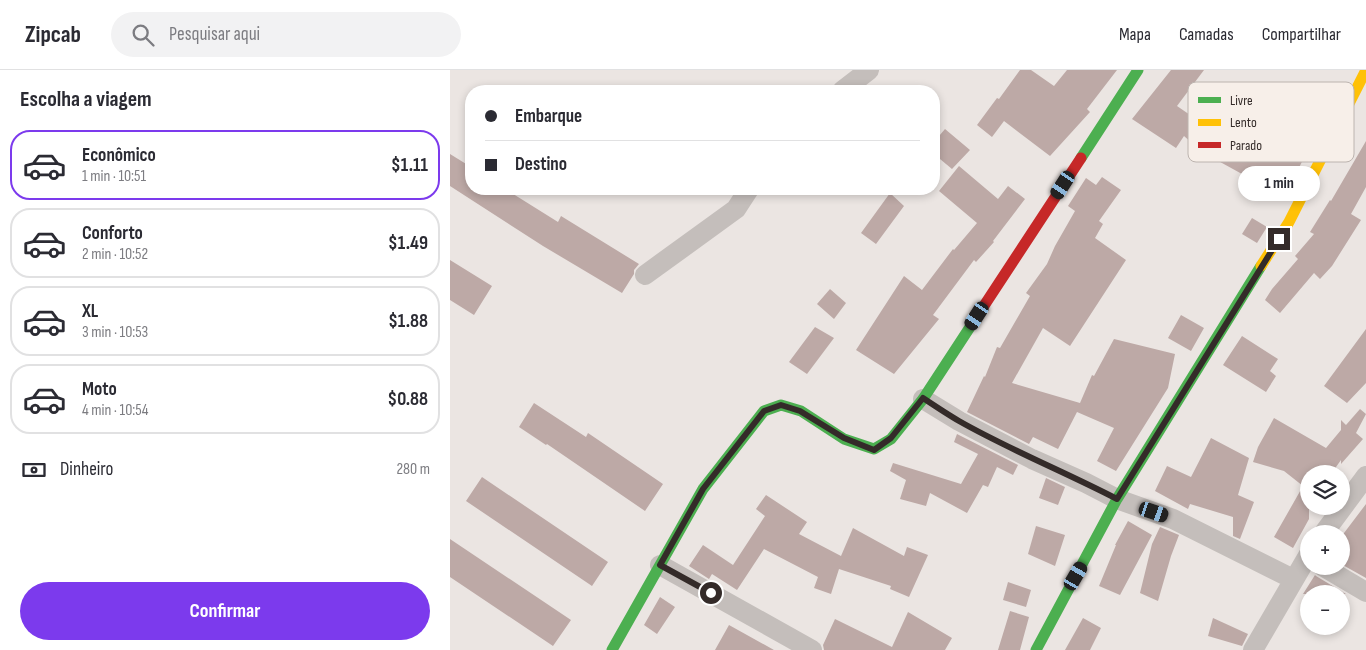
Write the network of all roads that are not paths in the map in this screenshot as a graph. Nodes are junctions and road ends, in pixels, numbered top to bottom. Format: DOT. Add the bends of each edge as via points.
graph roads {
  1 [pos="869,70"];
  2 [pos="1138,70"];
  3 [pos="1366,70"];
  4 [pos="850,85"];
  5 [pos="1354,94"];
  6 [pos="1319,162"];
  7 [pos="745,195"];
  8 [pos="645,275"];
  9 [pos="923,398"];
  10 [pos="1366,476"];
  11 [pos="1117,499"];
  12 [pos="1330,525"];
  13 [pos="660,565"];
  14 [pos="1300,572"];
  15 [pos="1338,575"];
  16 [pos="1293,579"];
  17 [pos="1366,592"];
  18 [pos="612,650"];
  19 [pos="812,650"];
  20 [pos="1036,650"];
  21 [pos="1252,650"];
  1 -- 4 [label="street"];
  2 -- 9 [label="street"];
  3 -- 5 [label="street"];
  6 -- 11 [label="street" via="1289,222"];
  7 -- 8 [label="street" via="736,208"];
  9 -- 11 [label="street" via="1032,459"];
  9 -- 13 [label="street" via="891,438 874,450 844,438 800,411 781,405 764,411 703,489"];
  10 -- 12 [label="street"];
  11 -- 16 [label="street" via="1173,519"];
  11 -- 20 [label="street"];
  13 -- 18 [label="street"];
  13 -- 19 [label="street"];
  14 -- 16 [label="street"];
  15 -- 17 [label="street"];
  16 -- 21 [label="street"];
}
